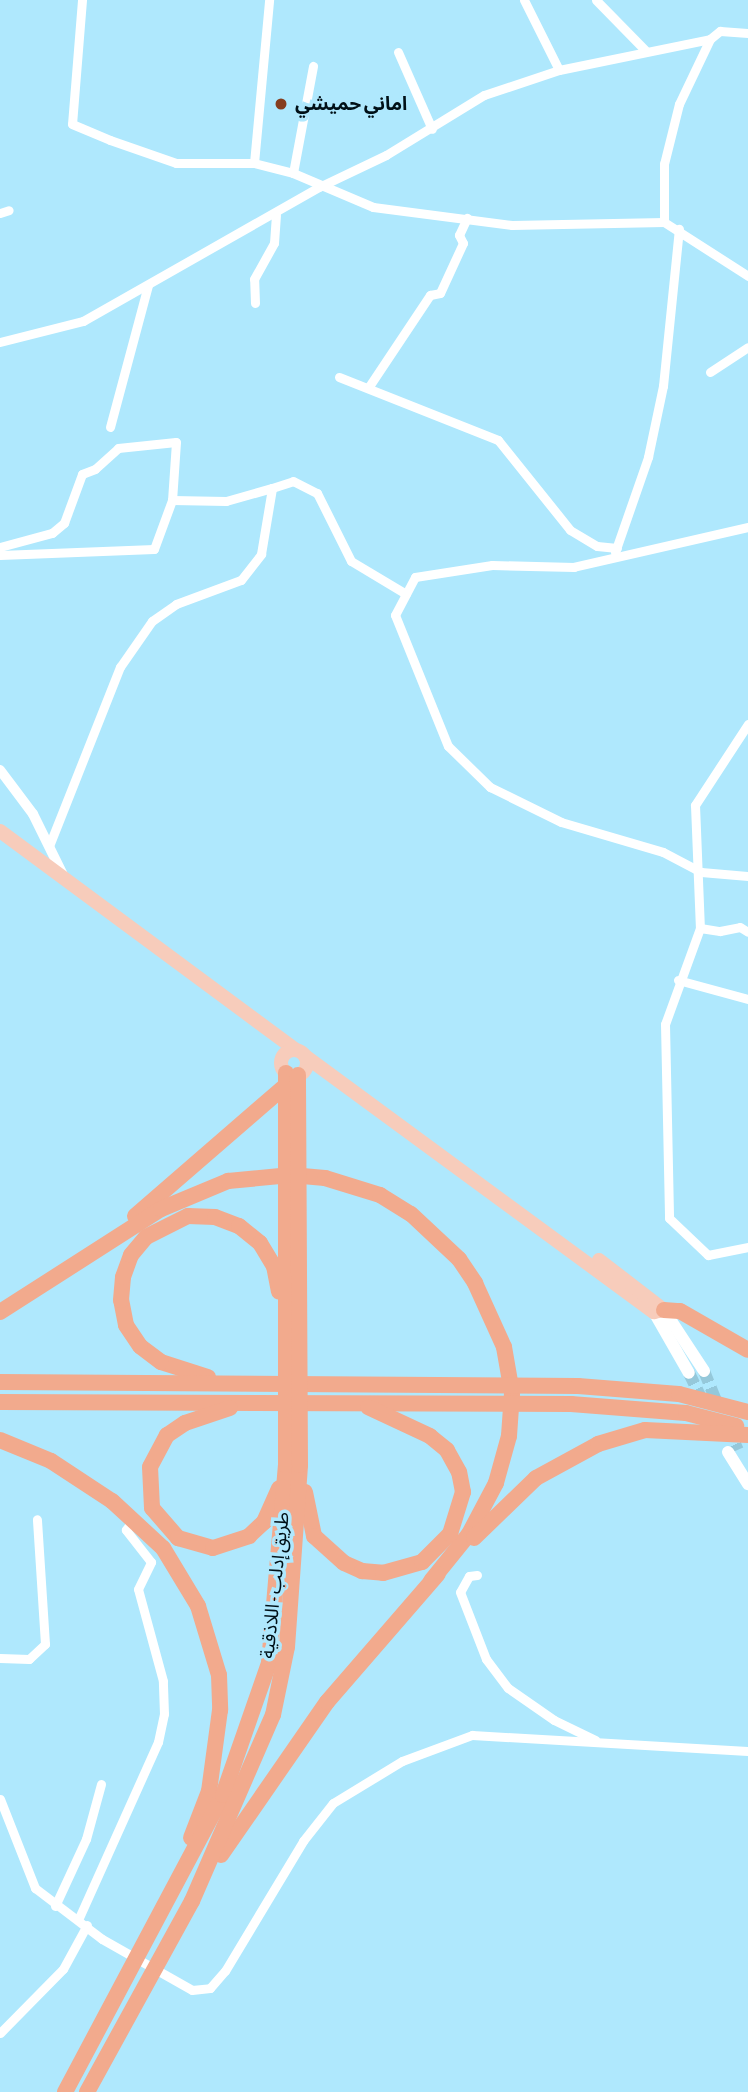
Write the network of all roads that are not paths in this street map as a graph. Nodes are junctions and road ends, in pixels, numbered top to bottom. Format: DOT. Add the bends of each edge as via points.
graph roads {
  1 [pos="82,0"];
  2 [pos="269,0"];
  3 [pos="524,0"];
  4 [pos="596,0"];
  5 [pos="748,33"];
  6 [pos="710,39"];
  7 [pos="646,51"];
  8 [pos="398,52"];
  9 [pos="313,66"];
  10 [pos="559,70"];
  11 [pos="432,129"];
  12 [pos="254,163"];
  13 [pos="293,173"];
  14 [pos="319,187"];
  15 [pos="276,215"];
  16 [pos="467,218"];
  17 [pos="664,222"];
  18 [pos="680,229"];
  19 [pos="748,276"];
  20 [pos="148,285"];
  21 [pos="255,303"];
  22 [pos="0,342"];
  23 [pos="748,347"];
  24 [pos="710,372"];
  25 [pos="339,377"];
  26 [pos="368,388"];
  27 [pos="110,427"];
  28 [pos="272,488"];
  29 [pos="172,500"];
  30 [pos="748,527"];
  31 [pos="0,547"];
  32 [pos="617,548"];
  33 [pos="0,555"];
  34 [pos="613,559"];
  35 [pos="406,594"];
  36 [pos="748,724"];
  37 [pos="0,770"];
  38 [pos="0,831"];
  39 [pos="49,846"];
  40 [pos="701,872"];
  41 [pos="748,876"];
  42 [pos="65,879"];
  43 [pos="700,928"];
  44 [pos="748,932"];
  45 [pos="678,980"];
  46 [pos="748,999"];
  47 [pos="271,1033"];
  48 [pos="300,1053"];
  49 [pos="291,1073"];
  50 [pos="328,1076"];
  51 [pos="104,1242"];
  52 [pos="748,1247"];
  53 [pos="659,1311"];
  54 [pos="0,1312"];
  55 [pos="748,1350"];
  56 [pos="287,1354"];
  57 [pos="704,1371"];
  58 [pos="689,1373"];
  59 [pos="0,1382"];
  60 [pos="252,1383"];
  61 [pos="0,1402"];
  62 [pos="251,1403"];
  63 [pos="352,1404"];
  64 [pos="748,1412"];
  65 [pos="748,1433"];
  66 [pos="0,1440"];
  67 [pos="733,1451"];
  68 [pos="293,1465"];
  69 [pos="748,1484"];
  70 [pos="37,1519"];
  71 [pos="133,1519"];
  72 [pos="477,1575"];
  73 [pos="431,1581"];
  74 [pos="0,1658"];
  75 [pos="600,1742"];
  76 [pos="748,1751"];
  77 [pos="101,1784"];
  78 [pos="0,1799"];
  79 [pos="171,1895"];
  80 [pos="192,1901"];
  81 [pos="55,1906"];
  82 [pos="83,1923"];
  83 [pos="0,2033"];
  84 [pos="65,2092"];
  85 [pos="87,2092"];
  1 -- 12 [label="street" via="72,124 176,163"];
  2 -- 12 [label="street"];
  3 -- 10 [label="street"];
  4 -- 7 [label="street"];
  5 -- 6 [label="street" via="720,31"];
  6 -- 7 [label="street"];
  6 -- 17 [label="street" via="679,104 664,164"];
  7 -- 10 [label="street"];
  8 -- 11 [label="street"];
  9 -- 13 [label="street"];
  10 -- 11 [label="street" via="484,95"];
  11 -- 14 [label="street"];
  12 -- 13 [label="street"];
  13 -- 14 [label="street"];
  14 -- 15 [label="street"];
  14 -- 16 [label="street" via="373,207"];
  15 -- 20 [label="street"];
  15 -- 21 [label="street" via="274,243 254,279"];
  16 -- 17 [label="street" via="542,226"];
  16 -- 26 [label="street" via="459,235 463,243 440,293 430,295"];
  17 -- 18 [label="street"];
  18 -- 19 [label="street"];
  18 -- 32 [label="street" via="663,386 648,457"];
  20 -- 22 [label="street" via="83,321"];
  20 -- 27 [label="street"];
  23 -- 24 [label="street"];
  25 -- 26 [label="street"];
  26 -- 32 [label="street" via="498,440 570,530 597,546"];
  28 -- 29 [label="street" via="226,502"];
  28 -- 35 [label="street" via="293,481 317,493 351,561"];
  28 -- 39 [label="street" via="261,554 241,580 176,604 152,621 120,667"];
  29 -- 31 [label="street" via="176,442 118,449 95,470 82,474 64,523 52,533"];
  29 -- 33 [label="street" via="154,549"];
  30 -- 34 [label="street"];
  32 -- 34 [label="street"];
  34 -- 35 [label="street" via="574,567 492,565 415,577"];
  35 -- 40 [label="street" via="395,615 426,697 448,746 491,787 561,822 663,852"];
  36 -- 40 [label="street" via="695,805"];
  37 -- 39 [label="street" via="33,814"];
  38 -- 42 [label="main road"];
  39 -- 42 [label="street"];
  40 -- 41 [label="street"];
  40 -- 43 [label="street" via="696,895"];
  42 -- 47 [label="main road"];
  43 -- 44 [label="street" via="720,932 740,927"];
  43 -- 45 [label="street"];
  45 -- 46 [label="street"];
  45 -- 52 [label="street" via="666,1024 669,1218 708,1255"];
  47 -- 48 [label="main road"];
  47 -- 49 [label="main road"];
  48 -- 49 [label="main road"];
  48 -- 49 [label="main road"];
  48 -- 50 [label="main road"];
  49 -- 50 [label="main road"];
  49 -- 51 [label="highway"];
  49 -- 56 [label="highway, طريق إدلب - اللاذقية"];
  49 -- 68 [label="highway, طريق إدلب - اللاذقية"];
  50 -- 53 [label="main road" via="547,1231 568,1238"];
  51 -- 54 [label="highway"];
  51 -- 73 [label="highway" via="199,1190 256,1176 325,1178 380,1195 436,1234 475,1283 504,1347 512,1393 509,1436 484,1510"];
  53 -- 55 [label="highway" via="680,1311"];
  53 -- 57 [label="main road"];
  53 -- 58 [label="main road"];
  56 -- 60 [label="highway" via="274,1266 260,1243 239,1226 215,1217 188,1216 146,1237 127,1266 121,1300 126,1325 140,1346 161,1362 187,1372"];
  56 -- 68 [label="highway, طريق إدلب - اللاذقية"];
  59 -- 60 [label="highway"];
  60 -- 64 [label="highway" via="632,1389 679,1394"];
  61 -- 62 [label="highway"];
  62 -- 63 [label="highway"];
  62 -- 68 [label="highway" via="185,1423 167,1435 150,1467 152,1508 178,1538 197,1546 227,1545 249,1536 264,1522"];
  63 -- 65 [label="highway" via="628,1406 686,1413"];
  63 -- 68 [label="highway" via="430,1436 447,1450 459,1472 460,1513 438,1550 422,1562 383,1573 344,1563 314,1536"];
  65 -- 73 [label="highway" via="645,1430 586,1449 536,1478"];
  66 -- 71 [label="highway" via="84,1480"];
  67 -- 69 [label="main road"];
  68 -- 79 [label="highway, طريق إدلب - اللاذقية" via="269,1663 223,1794"];
  68 -- 80 [label="highway, طريق إدلب - اللاذقية" via="287,1647 273,1715"];
  70 -- 74 [label="street" via="45,1644 29,1659"];
  71 -- 79 [label="highway" via="163,1548 182,1576 211,1638 219,1675 218,1745 209,1791"];
  71 -- 82 [label="street" via="127,1530 151,1562 138,1589 163,1681 164,1714 158,1742"];
  72 -- 75 [label="street" via="469,1576 460,1592 486,1659 508,1688 554,1720"];
  73 -- 80 [label="highway" via="327,1703 254,1802"];
  75 -- 76 [label="street"];
  75 -- 82 [label="street" via="472,1735 402,1761 333,1803 303,1841 225,1971 210,1988 192,1990 102,1939"];
  77 -- 81 [label="street" via="86,1839"];
  78 -- 81 [label="street" via="35,1888"];
  79 -- 84 [label="highway, طريق إدلب - اللاذقية"];
  80 -- 85 [label="highway, طريق إدلب - اللاذقية"];
  81 -- 82 [label="street"];
  82 -- 83 [label="street" via="63,1969"];
}
